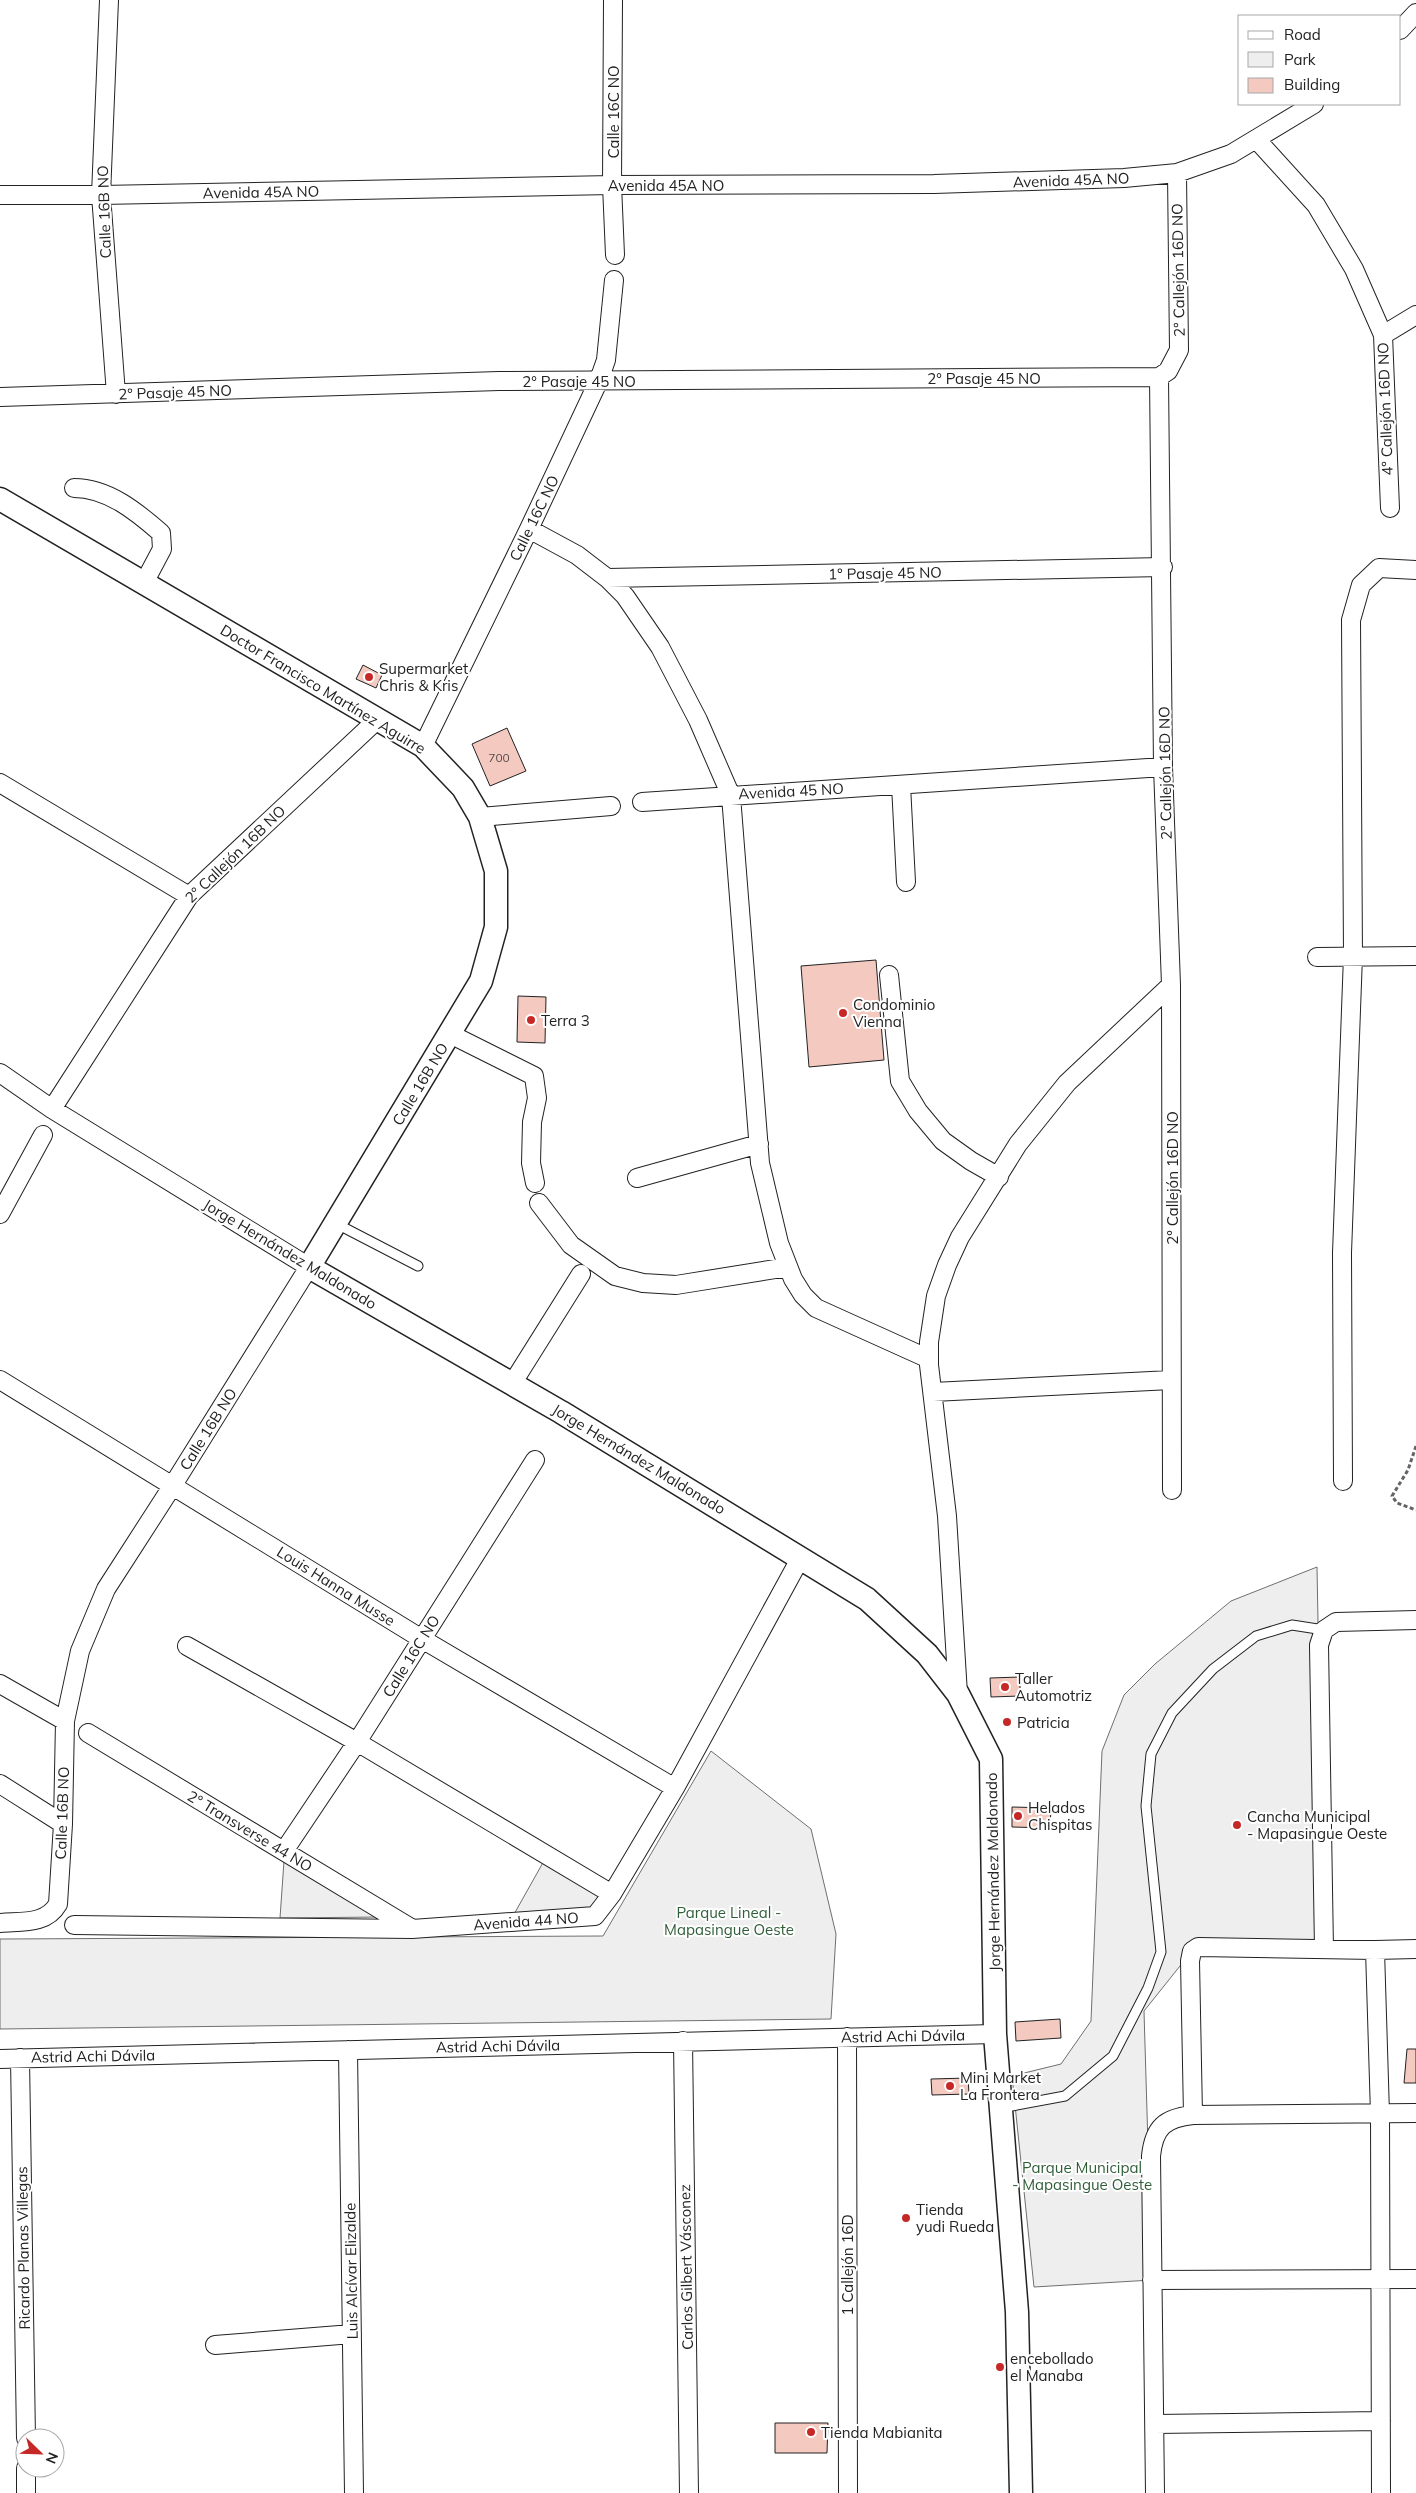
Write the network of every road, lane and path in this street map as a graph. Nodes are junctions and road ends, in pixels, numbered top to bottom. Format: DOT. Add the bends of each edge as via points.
graph roads {
  1 [pos="109,0"];
  2 [pos="613,0"];
  3 [pos="1416,12"];
  4 [pos="1401,29"];
  5 [pos="1312,105"];
  6 [pos="1256,139"];
  7 [pos="1177,173"];
  8 [pos="612,185"];
  9 [pos="0,195"];
  10 [pos="101,195"];
  11 [pos="614,255"];
  12 [pos="614,280"];
  13 [pos="1413,320"];
  14 [pos="1383,335"];
  15 [pos="1159,377"];
  16 [pos="599,380"];
  17 [pos="116,394"];
  18 [pos="0,398"];
  19 [pos="74,488"];
  20 [pos="0,499"];
  21 [pos="1390,508"];
  22 [pos="529,529"];
  23 [pos="1163,567"];
  24 [pos="1416,570"];
  25 [pos="607,578"];
  26 [pos="144,583"];
  27 [pos="378,719"];
  28 [pos="423,746"];
  29 [pos="1163,767"];
  30 [pos="0,783"];
  31 [pos="901,785"];
  32 [pos="731,796"];
  33 [pos="642,802"];
  34 [pos="611,806"];
  35 [pos="480,818"];
  36 [pos="906,882"];
  37 [pos="189,896"];
  38 [pos="1353,956"];
  39 [pos="1416,956"];
  40 [pos="1317,957"];
  41 [pos="888,975"];
  42 [pos="481,981"];
  43 [pos="1171,985"];
  44 [pos="450,1034"];
  45 [pos="0,1073"];
  46 [pos="52,1110"];
  47 [pos="43,1135"];
  48 [pos="759,1144"];
  49 [pos="999,1177"];
  50 [pos="637,1178"];
  51 [pos="535,1183"];
  52 [pos="539,1203"];
  53 [pos="0,1214"];
  54 [pos="335,1223"];
  55 [pos="418,1266"];
  56 [pos="309,1267"];
  57 [pos="788,1267"];
  58 [pos="581,1274"];
  59 [pos="929,1359"];
  60 [pos="0,1380"];
  61 [pos="1171,1380"];
  62 [pos="512,1384"];
  63 [pos="933,1392"];
  64 [pos="1416,1446"];
  65 [pos="535,1460"];
  66 [pos="1343,1481"];
  67 [pos="173,1485"];
  68 [pos="1172,1490"];
  69 [pos="1416,1510"];
  70 [pos="801,1558"];
  71 [pos="1416,1620"];
  72 [pos="1324,1630"];
  73 [pos="422,1638"];
  74 [pos="187,1646"];
  75 [pos="0,1684"];
  76 [pos="958,1694"];
  77 [pos="65,1721"];
  78 [pos="88,1733"];
  79 [pos="357,1742"];
  80 [pos="0,1784"];
  81 [pos="675,1788"];
  82 [pos="63,1824"];
  83 [pos="284,1851"];
  84 [pos="612,1894"];
  85 [pos="0,1923"];
  86 [pos="74,1925"];
  87 [pos="412,1928"];
  88 [pos="1324,1949"];
  89 [pos="1416,1949"];
  90 [pos="1375,1950"];
  91 [pos="995,2034"];
  92 [pos="847,2037"];
  93 [pos="683,2041"];
  94 [pos="348,2050"];
  95 [pos="20,2058"];
  96 [pos="0,2059"];
  97 [pos="1001,2108"];
  98 [pos="1416,2113"];
  99 [pos="1380,2114"];
  100 [pos="1193,2115"];
  101 [pos="1416,2278"];
  102 [pos="1381,2279"];
  103 [pos="1152,2280"];
  104 [pos="352,2334"];
  105 [pos="214,2345"];
  106 [pos="1381,2422"];
  107 [pos="1155,2424"];
  108 [pos="26,2428"];
  109 [pos="26,2478"];
  110 [pos="26,2493"];
  111 [pos="354,2493"];
  112 [pos="689,2493"];
  113 [pos="848,2493"];
  114 [pos="1021,2493"];
  115 [pos="1156,2493"];
  116 [pos="1381,2493"];
  1 -- 10 [label="street, Calle 16B NO"];
  2 -- 8 [label="street, Calle 16C NO"];
  3 -- 4 [label="street"];
  5 -- 6 [label="street, Avenida 45A NO"];
  6 -- 7 [label="street, Avenida 45A NO" via="1230,154"];
  6 -- 14 [label="street, 4° Callejón 16D NO" via="1316,205 1354,269"];
  7 -- 8 [label="street, Avenida 45A NO" via="1124,178 934,184"];
  7 -- 15 [label="street, 2° Callejón 16D NO" via="1179,350 1168,371"];
  8 -- 10 [label="street, Avenida 45A NO"];
  8 -- 11 [label="street, Calle 16C NO"];
  9 -- 10 [label="street, Avenida 45A NO"];
  10 -- 17 [label="street, Calle 16B NO"];
  12 -- 16 [label="street, Calle 16C NO" via="606,360"];
  13 -- 14 [label="street"];
  14 -- 21 [label="street, 4° Callejón 16D NO"];
  15 -- 16 [label="street, 2° Pasaje 45 NO"];
  15 -- 23 [label="street, 2° Callejón 16D NO"];
  16 -- 17 [label="street, 2° Pasaje 45 NO"];
  16 -- 22 [label="street, Calle 16C NO"];
  17 -- 18 [label="street, 2° Pasaje 45 NO"];
  19 -- 26 [label="street" via="88,488 108,496 139,513 161,533 162,549"];
  20 -- 26 [label="street, Doctor Francisco Martínez Aguirre"];
  22 -- 25 [label="street, Avenida 45 NO" via="577,555"];
  22 -- 28 [label="street, Calle 16C NO"];
  23 -- 25 [label="street, 1° Pasaje 45 NO"];
  23 -- 29 [label="street, 2° Callejón 16D NO"];
  24 -- 38 [label="street" via="1379,568 1361,585 1351,620"];
  25 -- 32 [label="street, Avenida 45 NO" via="625,596 660,647 698,720"];
  26 -- 27 [label="street, Doctor Francisco Martínez Aguirre"];
  27 -- 28 [label="street, Doctor Francisco Martínez Aguirre"];
  27 -- 37 [label="street, 2° Callejón 16B NO"];
  28 -- 35 [label="street, Doctor Francisco Martínez Aguirre" via="463,788"];
  29 -- 31 [label="street, Avenida 45 NO"];
  29 -- 43 [label="street, 2° Callejón 16D NO"];
  30 -- 37 [label="street"];
  31 -- 32 [label="street, Avenida 45 NO"];
  31 -- 36 [label="street"];
  32 -- 33 [label="street"];
  32 -- 48 [label="street"];
  34 -- 35 [label="street"];
  35 -- 42 [label="street, Doctor Francisco Martínez Aguirre" via="496,871 496,927"];
  37 -- 46 [label="street, 2° Callejón 16B NO"];
  38 -- 39 [label="street"];
  38 -- 40 [label="street"];
  38 -- 66 [label="street" via="1342,1253"];
  41 -- 49 [label="street" via="900,1081 918,1111 943,1141"];
  42 -- 44 [label="street, Calle 16B NO"];
  43 -- 49 [label="street" via="1067,1084 1018,1144"];
  43 -- 61 [label="street, 2° Callejón 16D NO"];
  44 -- 51 [label="street" via="534,1076 537,1098 532,1122 531,1163"];
  44 -- 54 [label="street, Calle 16B NO"];
  45 -- 46 [label="street, Jorge Hernández Maldonado"];
  46 -- 56 [label="street, Jorge Hernández Maldonado"];
  47 -- 53 [label="street"];
  48 -- 50 [label="street"];
  48 -- 57 [label="street" via="760,1163 778,1243"];
  49 -- 59 [label="street" via="960,1236 947,1265 936,1296"];
  52 -- 57 [label="street" via="571,1245 615,1276 643,1283 676,1285"];
  54 -- 55 [label="lane"];
  54 -- 56 [label="street, Calle 16B NO"];
  56 -- 62 [label="street, Jorge Hernández Maldonado"];
  56 -- 67 [label="street, Calle 16B NO"];
  57 -- 59 [label="street" via="803,1295 816,1308"];
  58 -- 62 [label="street"];
  59 -- 63 [label="street"];
  60 -- 67 [label="street, Louis Hanna Musse"];
  61 -- 63 [label="street"];
  61 -- 68 [label="street, 2° Callejón 16D NO"];
  62 -- 70 [label="street, Jorge Hernández Maldonado"];
  63 -- 76 [label="street" via="947,1516"];
  64 -- 69 [label="path" via="1408,1470 1392,1496 1397,1503"];
  65 -- 73 [label="street, Calle 16C NO"];
  67 -- 73 [label="street, Louis Hanna Musse"];
  67 -- 77 [label="street, Calle 16B NO" via="106,1589 80,1651"];
  70 -- 76 [label="street, Jorge Hernández Maldonado" via="867,1599 927,1654"];
  70 -- 81 [label="street, Avenida 44 NO"];
  71 -- 72 [label="street" via="1336,1622"];
  72 -- 88 [label="street" via="1319,1645"];
  72 -- 97 [label="lane" via="1292,1625 1256,1636 1213,1669 1172,1713 1151,1754 1147,1797 1162,1952 1148,1988 1113,2056 1065,2096"];
  73 -- 79 [label="street, Calle 16C NO"];
  73 -- 81 [label="street, Louis Hanna Musse"];
  74 -- 79 [label="street"];
  75 -- 77 [label="street"];
  76 -- 91 [label="street, Jorge Hernández Maldonado" via="991,1759"];
  77 -- 82 [label="street, Calle 16B NO"];
  78 -- 83 [label="street, 2° Transverse 44 NO"];
  79 -- 83 [label="street, Calle 16C NO"];
  79 -- 84 [label="street"];
  80 -- 82 [label="street"];
  81 -- 84 [label="street, Avenida 44 NO"];
  82 -- 85 [label="street, Calle 16B NO" via="58,1904 50,1915 41,1920"];
  83 -- 87 [label="street, 2° Transverse 44 NO"];
  84 -- 87 [label="street, Avenida 44 NO" via="595,1916"];
  86 -- 87 [label="street, Avenida 44 NO"];
  88 -- 90 [label="street"];
  88 -- 100 [label="street" via="1198,1947 1192,1951"];
  89 -- 90 [label="street"];
  90 -- 99 [label="street"];
  91 -- 92 [label="street, Astrid Achi Dávila"];
  91 -- 97 [label="street, Jorge Hernández Maldonado"];
  92 -- 93 [label="street, Astrid Achi Dávila"];
  92 -- 113 [label="street, 1 Callejón 16D"];
  93 -- 94 [label="street, Astrid Achi Dávila"];
  93 -- 112 [label="street, Carlos Gilbert Vásconez"];
  94 -- 95 [label="street, Astrid Achi Dávila"];
  94 -- 104 [label="street, Luis Alcívar Elizalde"];
  95 -- 96 [label="street, Astrid Achi Dávila"];
  95 -- 108 [label="street, Ricardo Planas Villegas"];
  97 -- 114 [label="street, Jorge Hernández Maldonado" via="1017,2312"];
  98 -- 99 [label="street"];
  99 -- 100 [label="street"];
  99 -- 102 [label="street"];
  100 -- 103 [label="street" via="1168,2121 1153,2140"];
  101 -- 102 [label="street"];
  102 -- 103 [label="street"];
  102 -- 106 [label="street"];
  103 -- 107 [label="street"];
  104 -- 105 [label="street"];
  104 -- 111 [label="street, Luis Alcívar Elizalde"];
  106 -- 107 [label="street"];
  106 -- 116 [label="street"];
  107 -- 115 [label="street"];
  109 -- 110 [label="street"];
}
